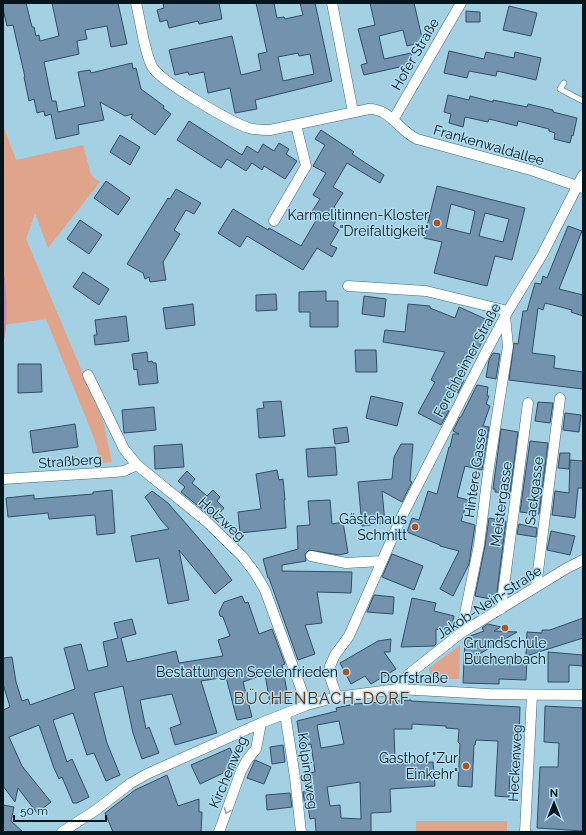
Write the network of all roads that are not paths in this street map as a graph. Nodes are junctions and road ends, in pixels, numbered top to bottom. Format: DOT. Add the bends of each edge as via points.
graph roads {
  1 [pos="136,3"];
  2 [pos="332,3"];
  3 [pos="461,3"];
  4 [pos="564,83"];
  5 [pos="583,101"];
  6 [pos="354,112"];
  7 [pos="393,120"];
  8 [pos="296,124"];
  9 [pos="583,175"];
  10 [pos="580,187"];
  11 [pos="274,221"];
  12 [pos="348,286"];
  13 [pos="507,313"];
  14 [pos="88,375"];
  15 [pos="560,398"];
  16 [pos="528,403"];
  17 [pos="137,465"];
  18 [pos="3,479"];
  19 [pos="311,556"];
  20 [pos="583,560"];
  21 [pos="382,561"];
  22 [pos="536,587"];
  23 [pos="501,609"];
  24 [pos="460,634"];
  25 [pos="398,689"];
  26 [pos="532,694"];
  27 [pos="583,695"];
  28 [pos="337,697"];
  29 [pos="307,705"];
  30 [pos="285,714"];
  31 [pos="261,723"];
  32 [pos="62,832"];
  33 [pos="220,832"];
  34 [pos="301,832"];
  35 [pos="526,832"];
  1 -- 8 [label="street, Frankenwaldallee" via="148,56 153,68 164,79 249,128 270,130"];
  2 -- 6 [label="street"];
  3 -- 7 [label="street, Hofer Straße"];
  4 -- 5 [label="lane" via="560,89"];
  6 -- 7 [label="street, Frankenwaldallee" via="376,109 383,111"];
  6 -- 8 [label="street, Frankenwaldallee"];
  7 -- 10 [label="street, Frankenwaldallee" via="407,134 417,139 531,170"];
  8 -- 11 [label="street" via="306,166"];
  9 -- 10 [label="street, Forchheimer Straße"];
  10 -- 13 [label="street, Forchheimer Straße"];
  12 -- 13 [label="street" via="426,291"];
  13 -- 21 [label="street, Forchheimer Straße" via="402,516"];
  13 -- 24 [label="street, Hintere Gasse" via="508,346 479,545"];
  14 -- 17 [label="street, Holzweg" via="124,449"];
  15 -- 22 [label="street, Sackgasse"];
  16 -- 23 [label="street, Meistergasse"];
  17 -- 18 [label="street, Straßberg" via="115,472"];
  17 -- 29 [label="street, Holzweg" via="206,522 242,556 255,573 265,590"];
  19 -- 21 [label="street" via="346,563"];
  20 -- 22 [label="street, Jakob-Nein-Straße"];
  21 -- 28 [label="street, Forchheimer Straße" via="349,636 330,666 330,677"];
  22 -- 23 [label="street, Jakob-Nein-Straße"];
  23 -- 24 [label="street, Jakob-Nein-Straße"];
  24 -- 25 [label="street, Jakob-Nein-Straße" via="409,674"];
  25 -- 26 [label="street, Dorfstraße"];
  25 -- 28 [label="street, Dorfstraße"];
  26 -- 27 [label="street, Dorfstraße"];
  26 -- 35 [label="street, Heckenweg"];
  28 -- 29 [label="street, Dorfstraße"];
  29 -- 30 [label="street, Dorfstraße"];
  30 -- 31 [label="street, Dorfstraße"];
  30 -- 34 [label="street, Kolpingweg"];
  31 -- 32 [label="street, Dorfstraße" via="147,774"];
  31 -- 33 [label="street, Kirchenweg, one-way" via="256,749 241,771"];
}
